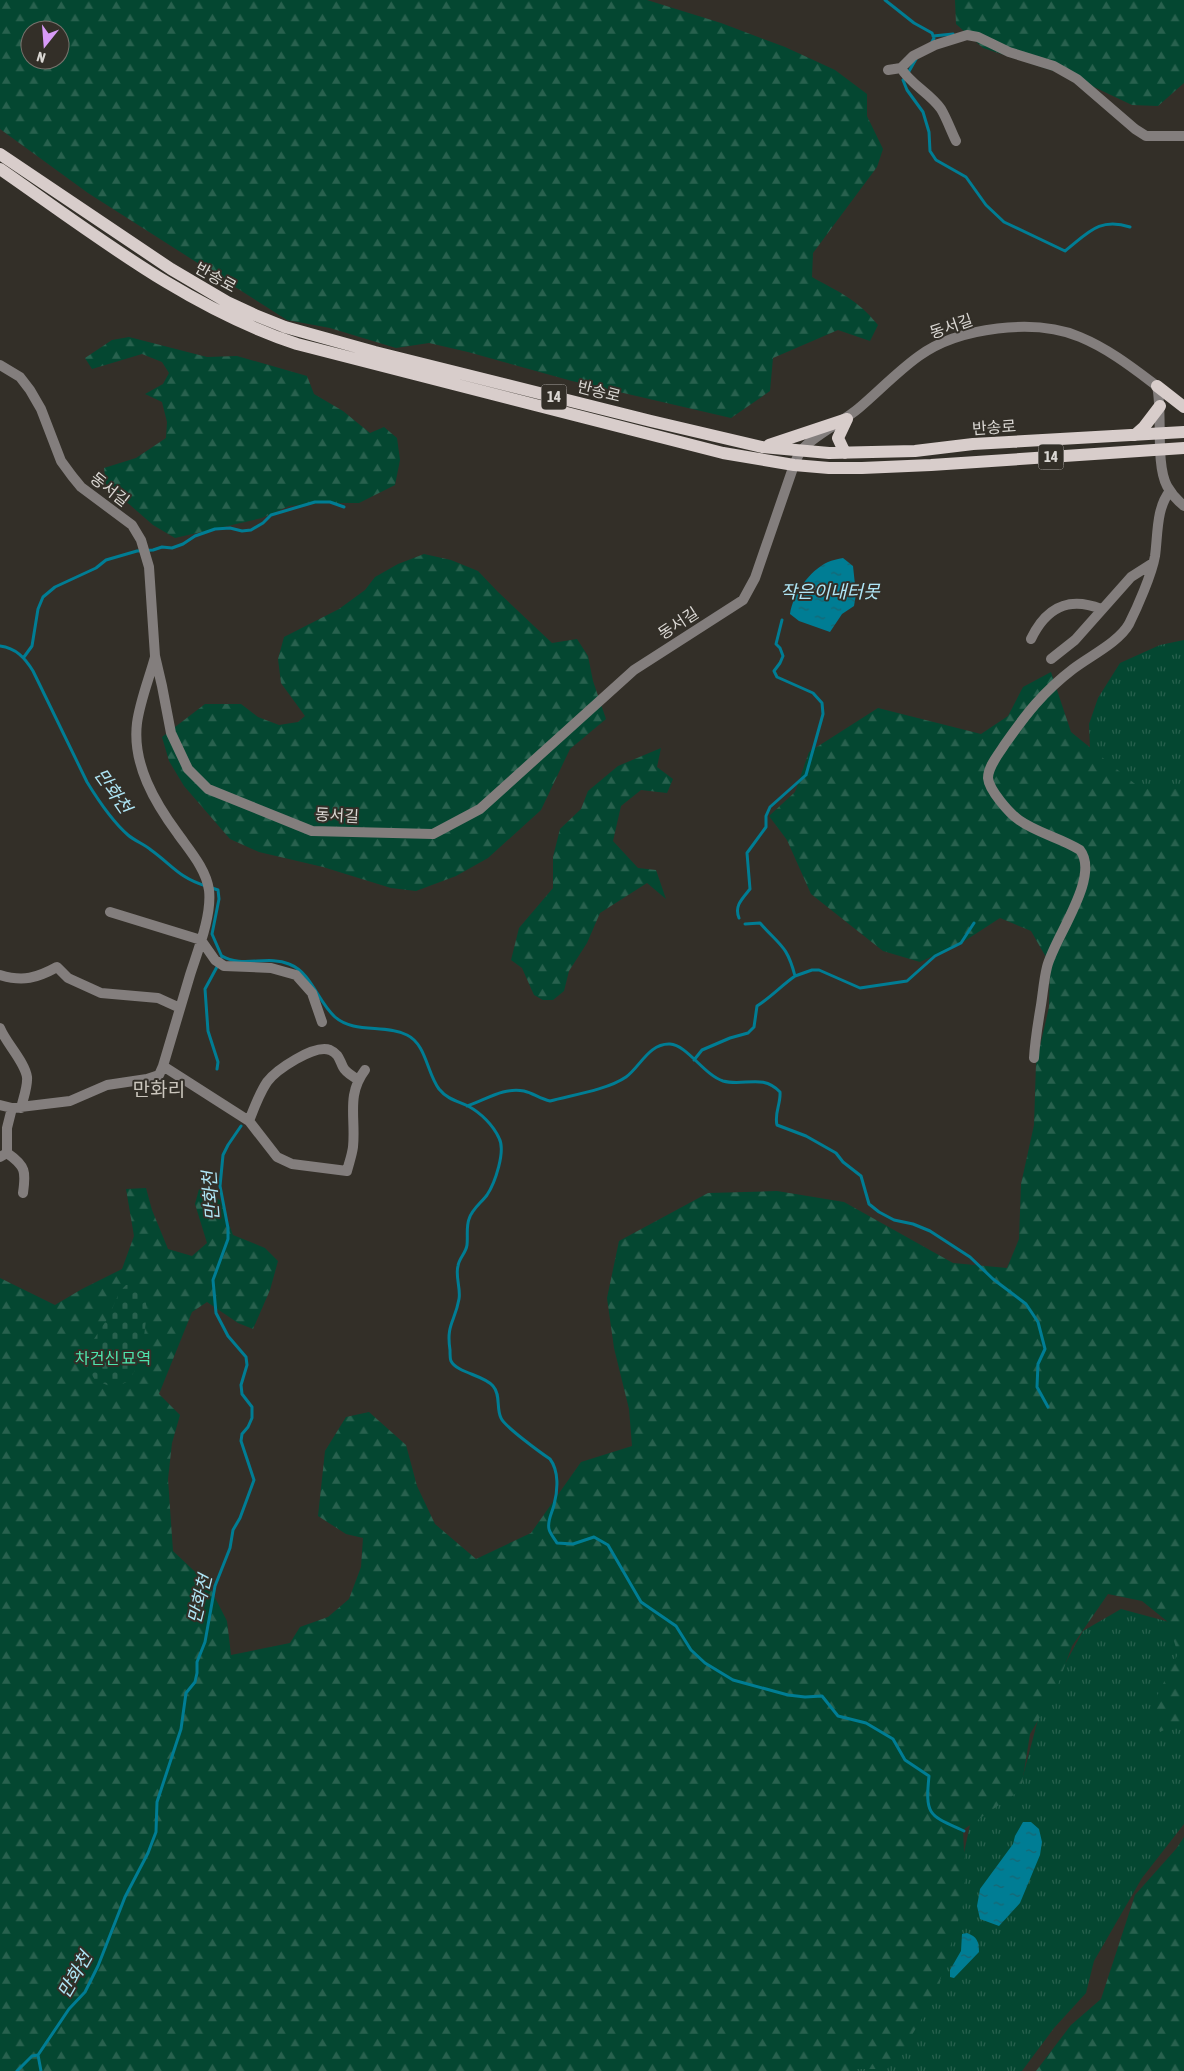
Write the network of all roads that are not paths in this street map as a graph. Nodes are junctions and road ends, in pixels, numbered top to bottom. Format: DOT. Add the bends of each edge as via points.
graph roads {
  1 [pos="888,70"];
  2 [pos="905,73"];
  3 [pos="1184,136"];
  4 [pos="956,141"];
  5 [pos="0,154"];
  6 [pos="0,169"];
  7 [pos="0,365"];
  8 [pos="1157,386"];
  9 [pos="1160,406"];
  10 [pos="1184,407"];
  11 [pos="847,419"];
  12 [pos="1184,432"];
  13 [pos="1160,434"];
  14 [pos="1135,436"];
  15 [pos="762,447"];
  16 [pos="1184,448"];
  17 [pos="1161,450"];
  18 [pos="801,451"];
  19 [pos="845,453"];
  20 [pos="794,464"];
  21 [pos="1170,491"];
  22 [pos="1184,506"];
  23 [pos="1153,563"];
  24 [pos="1101,609"];
  25 [pos="1032,639"];
  26 [pos="156,656"];
  27 [pos="1051,659"];
  28 [pos="146,686"];
  29 [pos="162,686"];
  30 [pos="110,912"];
  31 [pos="201,940"];
  32 [pos="0,975"];
  33 [pos="180,1008"];
  34 [pos="322,1022"];
  35 [pos="0,1028"];
  36 [pos="1034,1058"];
  37 [pos="163,1066"];
  38 [pos="365,1070"];
  39 [pos="358,1080"];
  40 [pos="0,1105"];
  41 [pos="16,1108"];
  42 [pos="249,1121"];
  43 [pos="4,1155"];
  44 [pos="23,1193"];
  1 -- 2 [label="street"];
  2 -- 3 [label="street" via="913,56 927,48 967,36 978,37 1009,52 1054,66 1077,79 1146,136"];
  2 -- 4 [label="street" via="941,110"];
  5 -- 15 [label="main road, 반송로 / 14" via="171,269 256,316 375,352"];
  6 -- 20 [label="main road, 반송로 / 14" via="173,286 260,332 694,446"];
  7 -- 26 [label="street, 동서길" via="20,377 30,390 62,461 81,488 132,525 150,567"];
  8 -- 9 [label="street"];
  8 -- 10 [label="main road"];
  8 -- 11 [label="street, 동서길" via="1112,353 1080,337 1034,328 996,329 950,339 935,346"];
  9 -- 13 [label="street"];
  9 -- 14 [label="main road"];
  11 -- 15 [label="main road"];
  11 -- 18 [label="street, 동서길"];
  11 -- 19 [label="main road" via="838,438"];
  12 -- 13 [label="main road, 반송로 / 14"];
  13 -- 14 [label="main road, 반송로 / 14"];
  13 -- 17 [label="street"];
  14 -- 19 [label="main road, 반송로 / 14"];
  15 -- 18 [label="main road, 반송로 / 14"];
  16 -- 17 [label="main road, 반송로 / 14"];
  17 -- 20 [label="main road, 반송로 / 14" via="930,465 829,468"];
  17 -- 21 [label="street"];
  18 -- 19 [label="main road, 반송로 / 14"];
  18 -- 20 [label="street, 동서길"];
  20 -- 29 [label="street, 동서길" via="755,578 742,600 634,670 480,809 433,834 312,831 208,789 184,762 171,732"];
  21 -- 22 [label="street"];
  21 -- 23 [label="street" via="1162,508"];
  23 -- 24 [label="street" via="1131,577"];
  23 -- 36 [label="street" via="1128,625 1038,699 995,758 988,774 994,793 1019,820 1069,843 1085,855 1086,871 1072,916 1046,968"];
  24 -- 25 [label="street" via="1091,605 1059,607 1045,616"];
  24 -- 27 [label="street" via="1075,640"];
  26 -- 28 [label="street, 동서길"];
  26 -- 29 [label="street, 동서길"];
  28 -- 29 [label="street"];
  28 -- 31 [label="street, 동서길" via="136,737 144,774 164,814 199,865 208,886 210,901"];
  30 -- 31 [label="street"];
  31 -- 33 [label="street, 동서길"];
  31 -- 34 [label="street" via="218,963 229,967 271,968 296,975 312,993"];
  32 -- 33 [label="street" via="23,980 57,967 68,978 101,993 158,998"];
  33 -- 37 [label="street, 동서길"];
  35 -- 41 [label="street" via="27,1077"];
  37 -- 41 [label="street" via="159,1075 147,1080 107,1085 70,1101"];
  37 -- 42 [label="street"];
  38 -- 39 [label="street"];
  39 -- 42 [label="street" via="347,1072 333,1051 309,1052 267,1082"];
  39 -- 42 [label="street" via="353,1106 353,1147 347,1171 306,1167 277,1157"];
  40 -- 41 [label="street"];
  41 -- 43 [label="street" via="7,1128"];
  43 -- 44 [label="street" via="20,1162 26,1178"];
}
